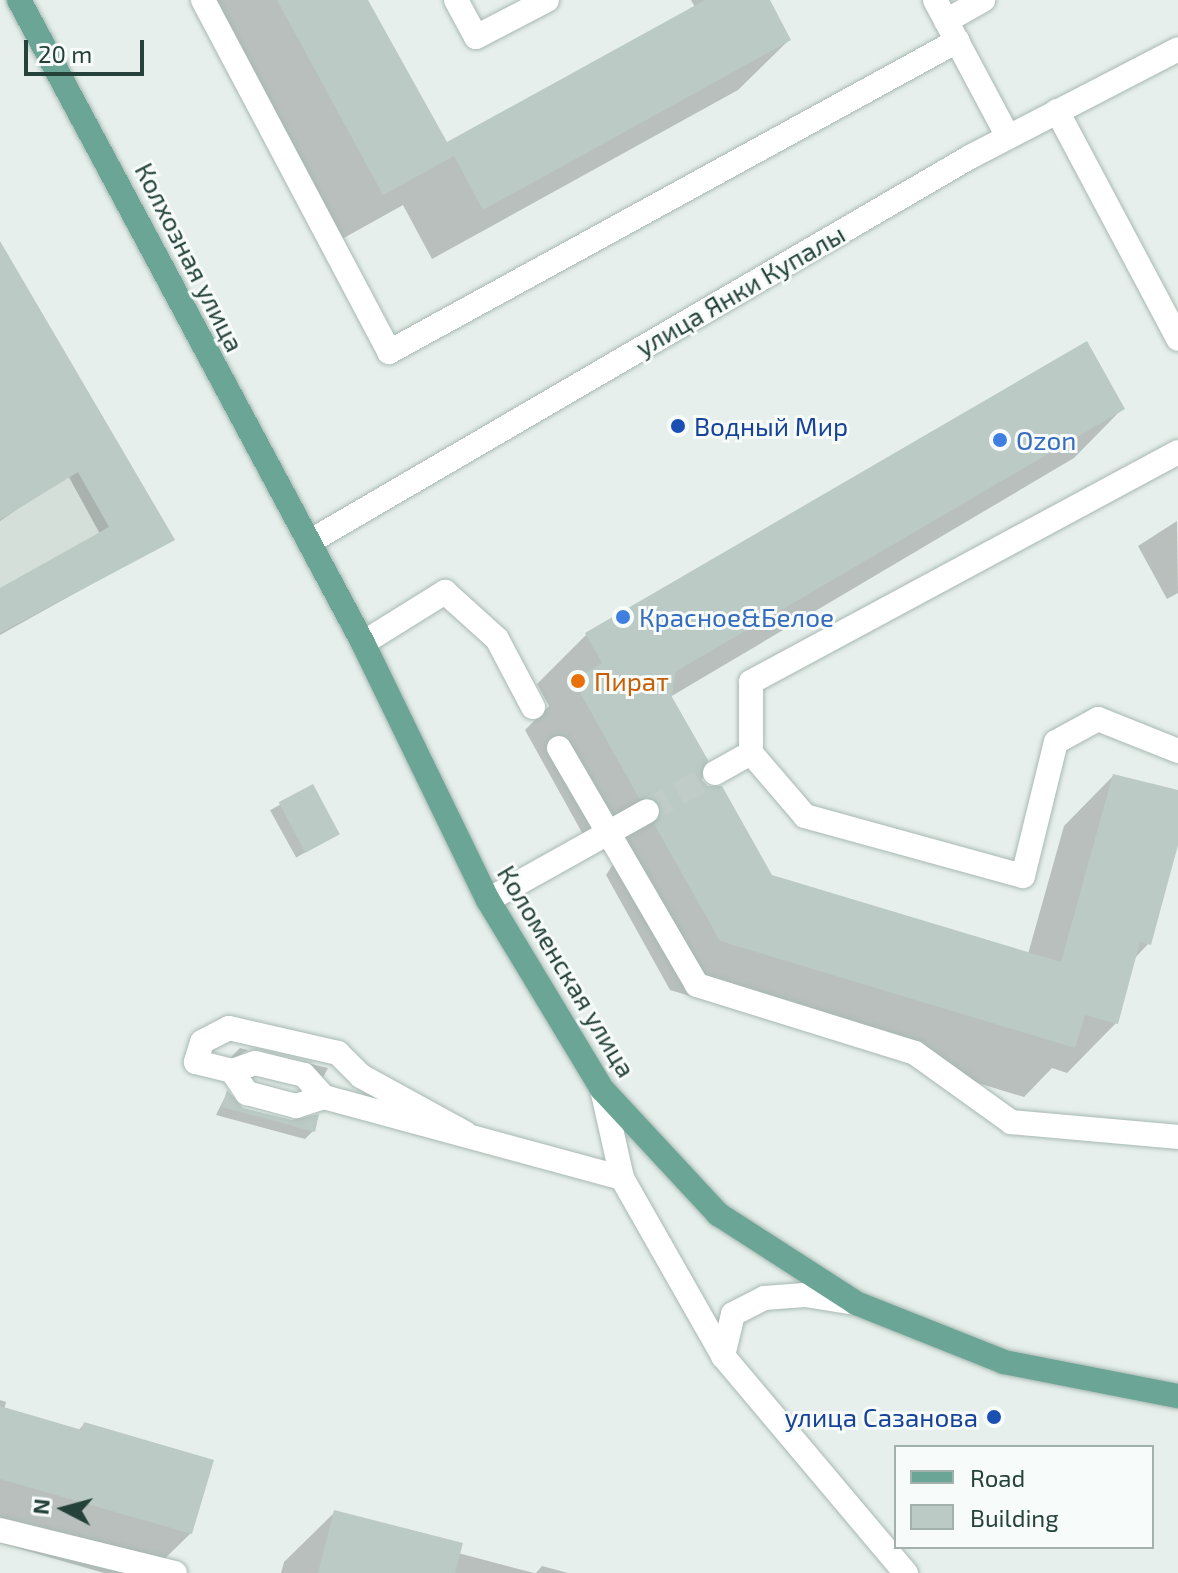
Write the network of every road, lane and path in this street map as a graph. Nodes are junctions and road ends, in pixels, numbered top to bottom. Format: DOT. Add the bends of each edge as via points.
graph roads {
  1 [pos="19,0"];
  2 [pos="203,0"];
  3 [pos="456,0"];
  4 [pos="547,0"];
  5 [pos="983,0"];
  6 [pos="946,21"];
  7 [pos="1178,49"];
  8 [pos="1057,111"];
  9 [pos="1008,137"];
  10 [pos="1178,339"];
  11 [pos="1178,452"];
  12 [pos="309,542"];
  13 [pos="363,643"];
  14 [pos="533,707"];
  15 [pos="559,748"];
  16 [pos="1178,751"];
  17 [pos="751,753"];
  18 [pos="715,773"];
  19 [pos="647,811"];
  20 [pos="607,833"];
  21 [pos="488,900"];
  22 [pos="602,1089"];
  23 [pos="465,1133"];
  24 [pos="1178,1137"];
  25 [pos="622,1178"];
  26 [pos="856,1303"];
  27 [pos="723,1356"];
  28 [pos="1178,1396"];
  29 [pos="0,1530"];
  30 [pos="175,1573"];
  31 [pos="906,1573"];
  1 -- 12 [label="main road, Колхозная улица"];
  2 -- 6 [label="street" via="389,352"];
  3 -- 4 [label="street" via="476,37"];
  5 -- 6 [label="street"];
  6 -- 9 [label="street"];
  7 -- 8 [label="street, улица Янки Купалы"];
  8 -- 9 [label="street, улица Янки Купалы"];
  8 -- 10 [label="street"];
  9 -- 12 [label="street, улица Янки Купалы"];
  11 -- 17 [label="street" via="751,682"];
  12 -- 13 [label="main road, Коломенская улица"];
  13 -- 14 [label="street" via="445,592 497,639"];
  13 -- 21 [label="main road, Коломенская улица"];
  15 -- 20 [label="street"];
  16 -- 17 [label="street" via="1098,719 1056,742 1023,876 805,816"];
  17 -- 18 [label="street"];
  19 -- 20 [label="street"];
  20 -- 21 [label="street"];
  20 -- 24 [label="street" via="697,985 915,1053 1011,1122"];
  21 -- 22 [label="main road, Коломенская улица"];
  22 -- 25 [label="street"];
  22 -- 26 [label="main road, Коломенская улица" via="718,1214"];
  23 -- 23 [label="street" via="361,1076 338,1053 229,1028 202,1042 196,1062 232,1071 247,1093 296,1106 324,1097"];
  23 -- 25 [label="street"];
  25 -- 27 [label="street"];
  26 -- 27 [label="street" via="805,1295 764,1298 733,1314"];
  26 -- 28 [label="main road, Коломенская улица" via="1004,1362"];
  27 -- 31 [label="street"];
  29 -- 30 [label="street"];
}
